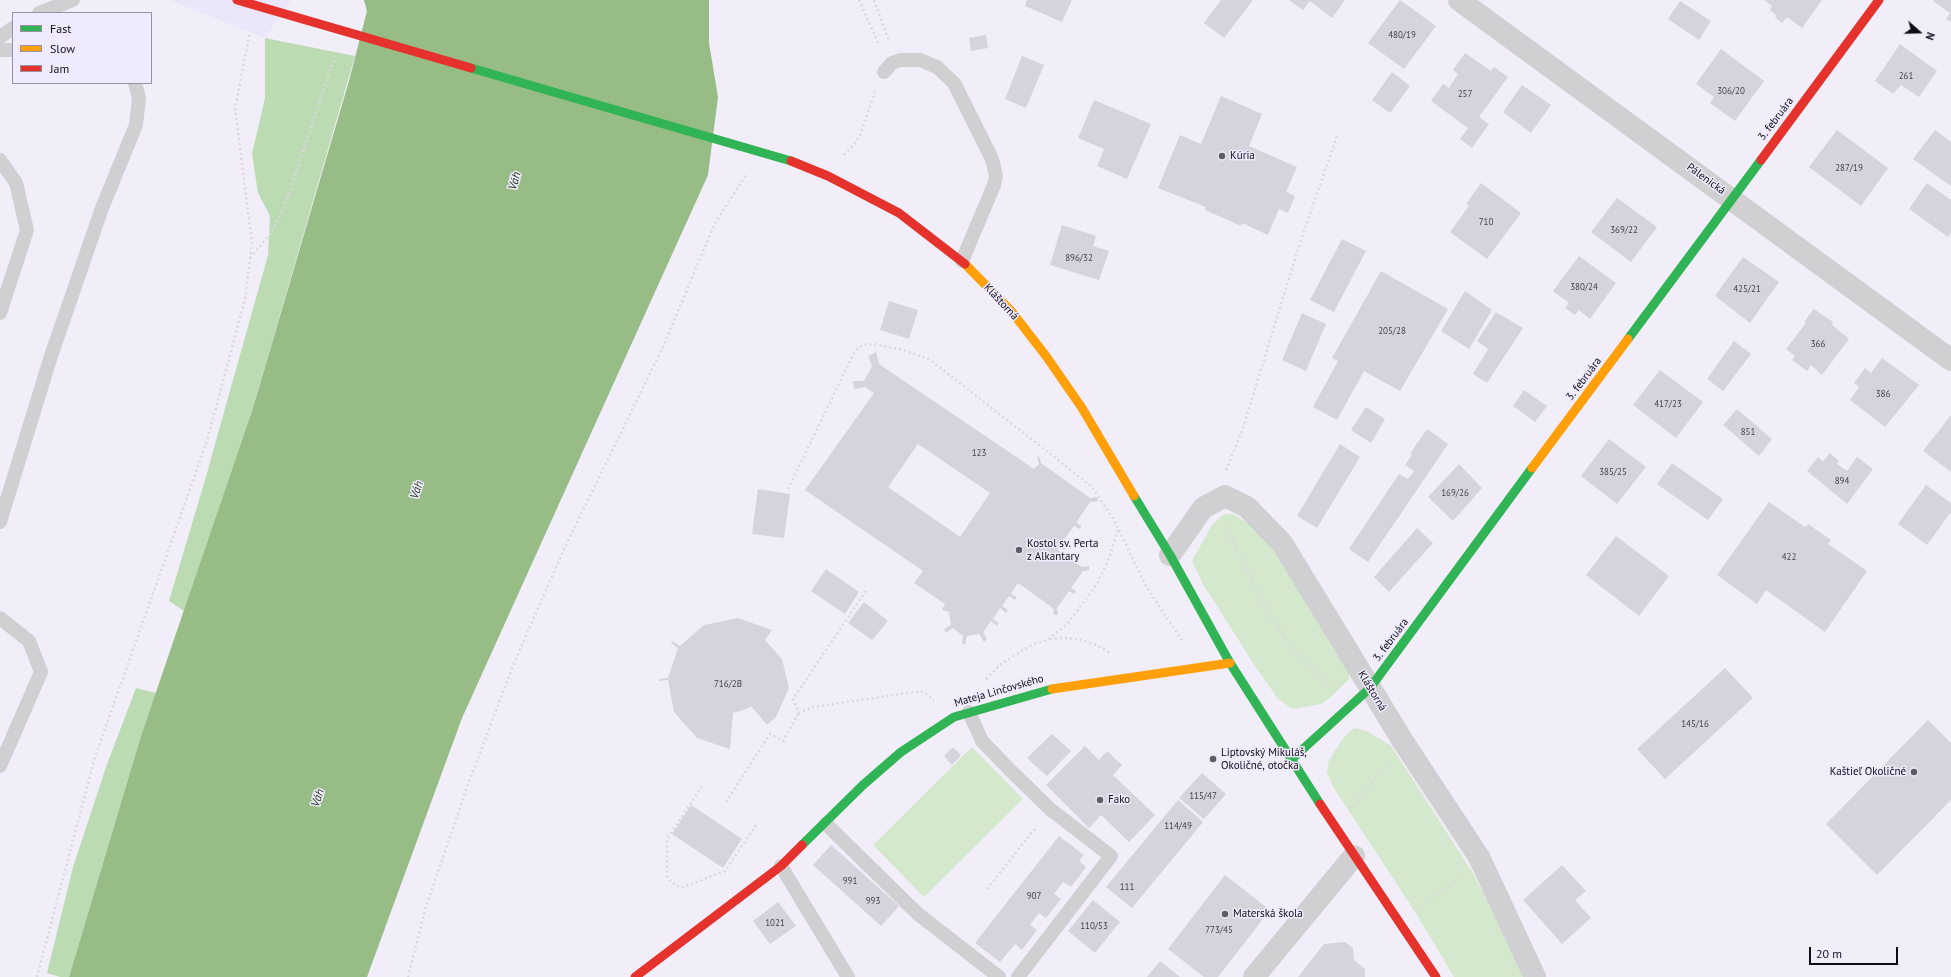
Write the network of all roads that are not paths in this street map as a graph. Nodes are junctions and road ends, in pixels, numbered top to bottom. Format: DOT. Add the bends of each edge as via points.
graph roads {
  1 [pos="73,0"];
  2 [pos="237,0"];
  3 [pos="1459,0"];
  4 [pos="1879,0"];
  5 [pos="42,12"];
  6 [pos="12,29"];
  7 [pos="0,37"];
  8 [pos="0,50"];
  9 [pos="12,50"];
  10 [pos="888,68"];
  11 [pos="135,84"];
  12 [pos="0,160"];
  13 [pos="1733,198"];
  14 [pos="962,261"];
  15 [pos="0,313"];
  16 [pos="1951,360"];
  17 [pos="0,522"];
  18 [pos="1170,555"];
  19 [pos="0,618"];
  20 [pos="1230,663"];
  21 [pos="1370,688"];
  22 [pos="969,712"];
  23 [pos="1292,759"];
  24 [pos="0,766"];
  25 [pos="826,824"];
  26 [pos="1354,856"];
  27 [pos="781,866"];
  28 [pos="635,977"];
  29 [pos="848,977"];
  30 [pos="999,977"];
  31 [pos="1018,977"];
  32 [pos="1254,977"];
  33 [pos="1436,977"];
  34 [pos="1535,977"];
  1 -- 5 [label="lane"];
  2 -- 14 [label="street, Kláštorná" via="792,161 828,176 899,213"];
  3 -- 13 [label="street, Pálenická"];
  4 -- 13 [label="street, 3. februára"];
  6 -- 7 [label="lane"];
  8 -- 9 [label="lane"];
  10 -- 14 [label="lane" via="900,60 920,60 947,74 962,98 992,159 996,176 994,185"];
  11 -- 17 [label="lane" via="139,98 136,125 102,208 51,356"];
  12 -- 15 [label="lane" via="16,183 28,230"];
  13 -- 16 [label="street, Pálenická"];
  13 -- 21 [label="street, 3. februára"];
  14 -- 18 [label="street, Kláštorná" via="1012,312 1046,356 1082,408"];
  18 -- 20 [label="street, Kláštorná"];
  18 -- 21 [label="street, Kláštorná" via="1203,508 1225,496 1247,506 1282,543"];
  19 -- 24 [label="lane" via="29,642 41,672"];
  20 -- 22 [label="street, Mateja Linčovského" via="1049,689"];
  20 -- 23 [label="street, Kláštorná"];
  21 -- 23 [label="street, 3. februára"];
  21 -- 34 [label="street, Kláštorná" via="1479,857"];
  22 -- 25 [label="street, Mateja Linčovského" via="954,717 901,752 863,785"];
  22 -- 31 [label="lane" via="982,741 1050,809 1111,856"];
  23 -- 26 [label="street, Kláštorná"];
  25 -- 27 [label="street, Mateja Linčovského"];
  25 -- 30 [label="lane" via="918,914"];
  26 -- 32 [label="street"];
  26 -- 33 [label="street, Kláštorná"];
  27 -- 28 [label="street, Mateja Linčovského"];
  27 -- 29 [label="lane"];
}
